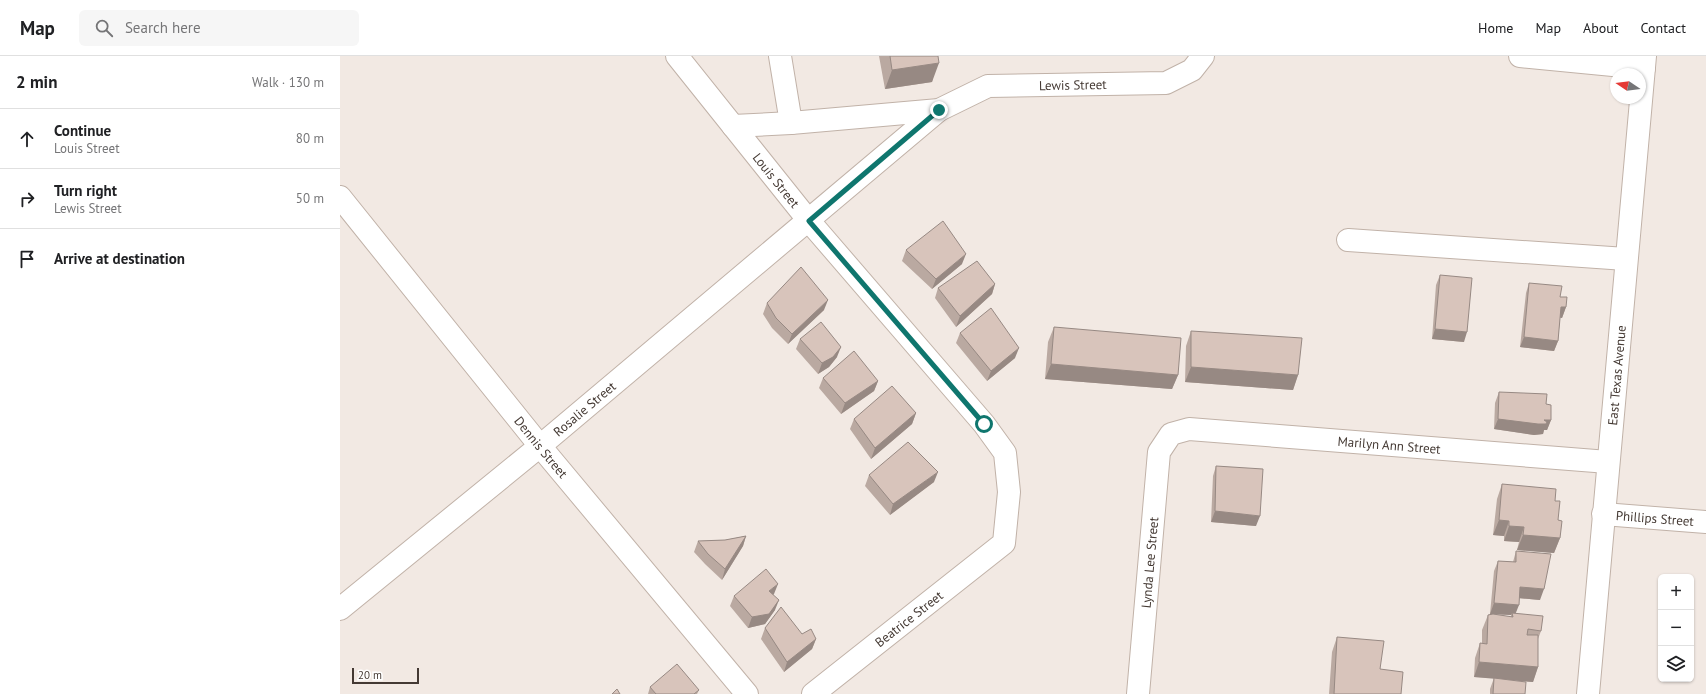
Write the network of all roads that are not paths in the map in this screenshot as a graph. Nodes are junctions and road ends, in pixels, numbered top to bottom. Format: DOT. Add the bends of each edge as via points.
graph roads {
  1 [pos="677,56"];
  2 [pos="780,56"];
  3 [pos="1203,56"];
  4 [pos="1520,56"];
  5 [pos="1644,62"];
  6 [pos="939,110"];
  7 [pos="791,123"];
  8 [pos="733,126"];
  9 [pos="340,197"];
  10 [pos="809,221"];
  11 [pos="1348,240"];
  12 [pos="1626,260"];
  13 [pos="1171,434"];
  14 [pos="540,446"];
  15 [pos="1608,462"];
  16 [pos="1603,514"];
  17 [pos="1706,522"];
  18 [pos="1004,544"];
  19 [pos="340,609"];
  20 [pos="747,694"];
  21 [pos="814,694"];
  22 [pos="1138,694"];
  23 [pos="1588,694"];
  1 -- 8 [label="street, Louis Street"];
  2 -- 7 [label="street"];
  3 -- 6 [label="street, Lewis Street" via="1192,70 1166,83 988,86"];
  4 -- 5 [label="street"];
  5 -- 12 [label="street, East Texas Avenue"];
  6 -- 7 [label="street, Lewis Street"];
  6 -- 10 [label="street, Lewis Street"];
  7 -- 8 [label="street, Lewis Street"];
  8 -- 10 [label="street, Louis Street"];
  9 -- 14 [label="street, Dennis Street"];
  10 -- 14 [label="street, Rosalie Street"];
  10 -- 18 [label="street, Louis Street" via="984,424 1005,453 1009,492"];
  11 -- 12 [label="street"];
  12 -- 15 [label="street, East Texas Avenue"];
  13 -- 15 [label="street, Marilyn Ann Street" via="1189,429"];
  13 -- 22 [label="street, Lynda Lee Street" via="1159,452"];
  14 -- 19 [label="street, Rosalie Street"];
  14 -- 20 [label="street, Dennis Street"];
  15 -- 16 [label="street, East Texas Avenue"];
  16 -- 17 [label="street, Phillips Street"];
  16 -- 23 [label="street, East Texas Avenue"];
  18 -- 21 [label="street, Beatrice Street"];
}
